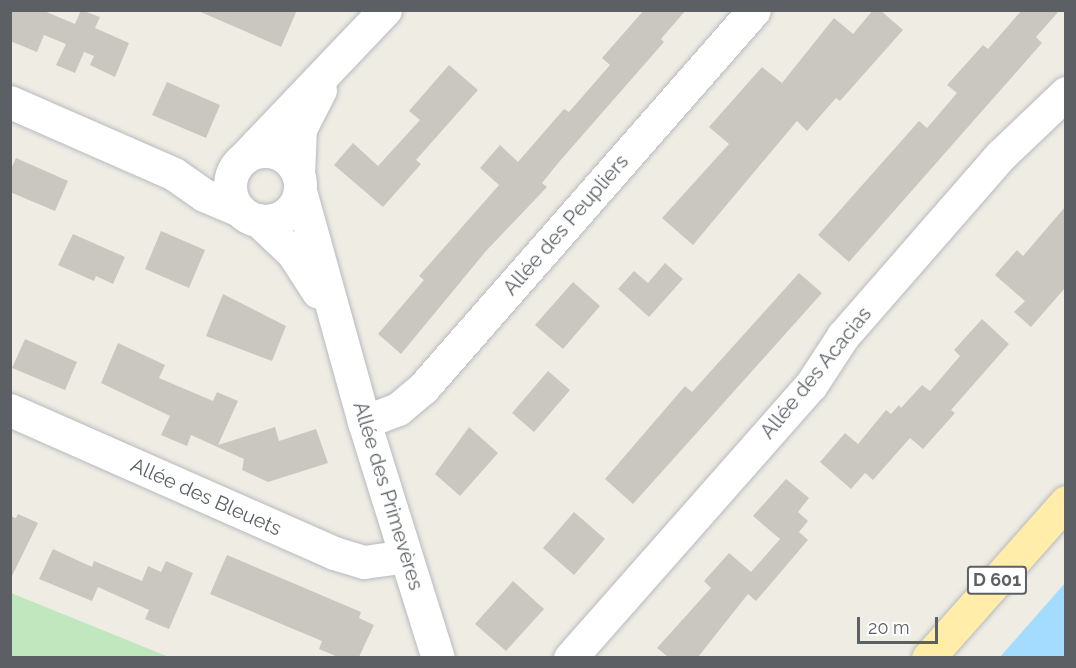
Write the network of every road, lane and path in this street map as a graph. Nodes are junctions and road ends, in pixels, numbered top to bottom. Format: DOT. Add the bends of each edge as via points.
graph roads {
  1 [pos="385,10"];
  2 [pos="754,10"];
  3 [pos="340,62"];
  4 [pos="1065,93"];
  5 [pos="10,102"];
  6 [pos="240,162"];
  7 [pos="174,174"];
  8 [pos="299,182"];
  9 [pos="248,215"];
  10 [pos="338,334"];
  11 [pos="10,410"];
  12 [pos="364,422"];
  13 [pos="1065,502"];
  14 [pos="406,555"];
  15 [pos="438,657"];
  16 [pos="570,657"];
  17 [pos="928,657"];
  1 -- 3 [label="street"];
  2 -- 12 [label="street, Allée des Peupliers" via="423,388 398,409"];
  3 -- 6 [label="street"];
  3 -- 8 [label="street" via="303,120"];
  4 -- 16 [label="street, Allée des Acacias" via="1001,155 843,336 811,385"];
  5 -- 7 [label="street"];
  6 -- 7 [label="street" via="206,178"];
  6 -- 8 [label="street" via="262,151 276,152 288,159"];
  6 -- 9 [label="street" via="230,189"];
  7 -- 9 [label="street" via="204,195"];
  8 -- 9 [label="street" via="285,214"];
  8 -- 10 [label="street, Allée des Primevères"];
  9 -- 10 [label="street, Allée des Primevères" via="300,262"];
  10 -- 12 [label="street, Allée des Primevères"];
  11 -- 14 [label="street, Allée des Bleuets" via="334,553 364,562"];
  12 -- 14 [label="street, Allée des Primevères"];
  13 -- 17 [label="main road, D 601"];
  14 -- 15 [label="street, Allée des Primevères"];
}
